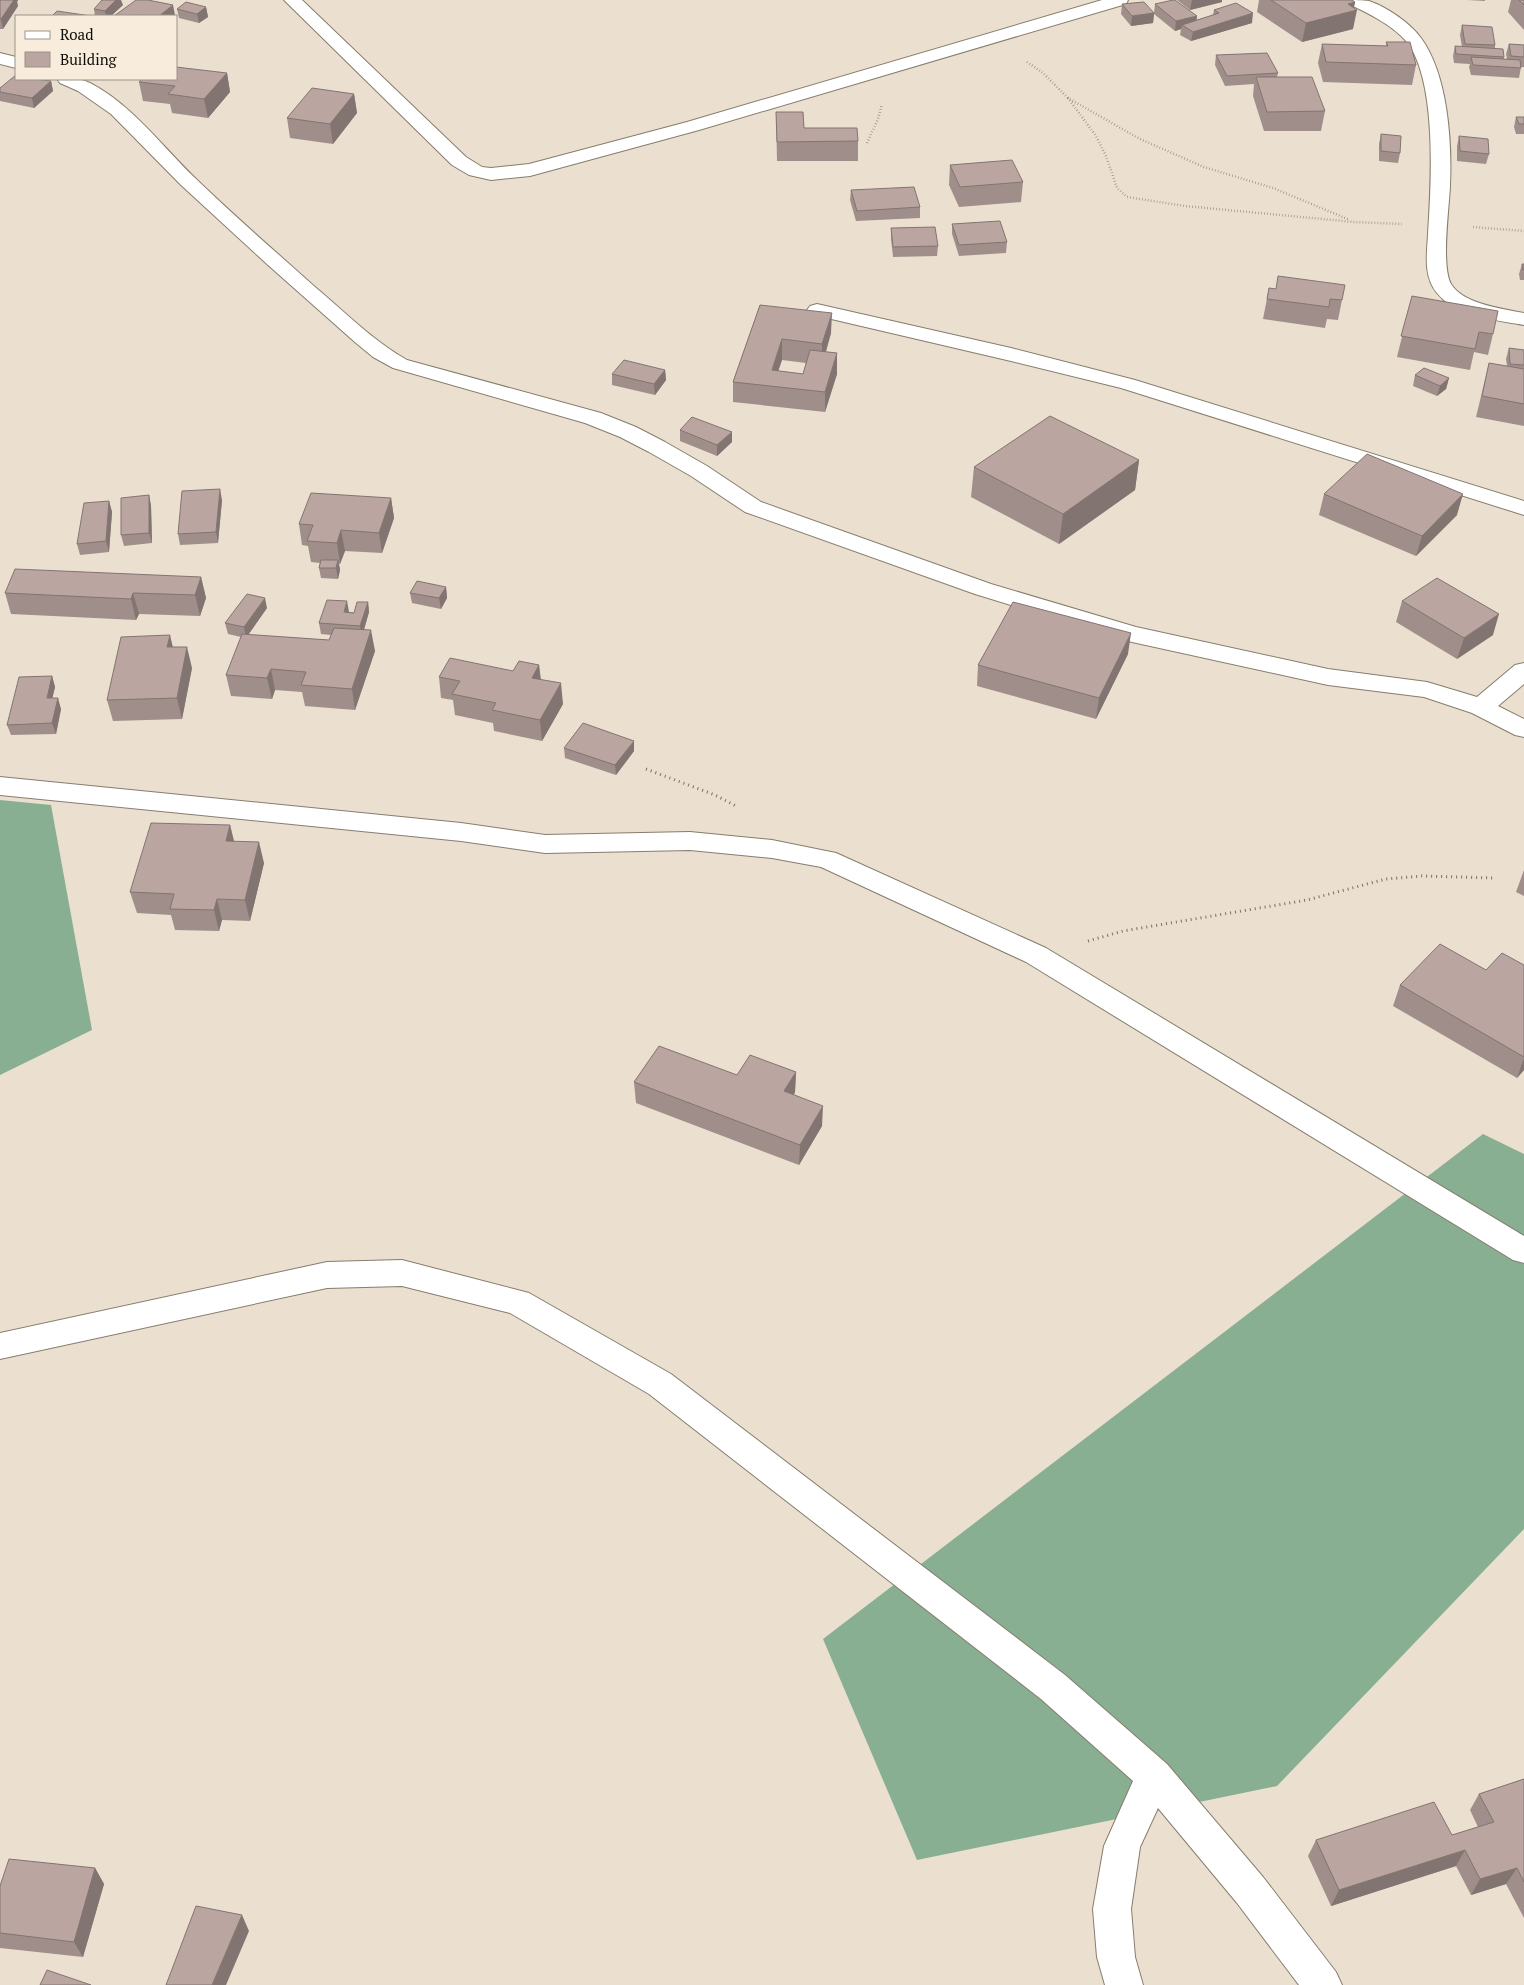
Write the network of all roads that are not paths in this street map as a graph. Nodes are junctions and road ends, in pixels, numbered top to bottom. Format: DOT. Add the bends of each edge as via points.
graph roads {
  1 [pos="292,0"];
  2 [pos="1120,0"];
  3 [pos="1355,0"];
  4 [pos="0,58"];
  5 [pos="15,63"];
  6 [pos="68,80"];
  7 [pos="816,310"];
  8 [pos="1524,320"];
  9 [pos="1524,508"];
  10 [pos="1524,671"];
  11 [pos="1481,707"];
  12 [pos="1524,728"];
  13 [pos="0,786"];
  14 [pos="1524,1251"];
  15 [pos="0,1346"];
  16 [pos="1154,1776"];
  17 [pos="1124,1985"];
  18 [pos="1323,1985"];
  1 -- 2 [label="street" via="459,161 491,174 530,170 694,126"];
  3 -- 8 [label="street" via="1407,32 1416,42 1429,69 1441,168 1436,270 1443,288 1450,296 1475,308"];
  4 -- 5 [label="street"];
  6 -- 11 [label="street" via="107,102 256,245 363,339 400,364 628,432 699,471 753,507 983,589 1132,634 1328,676 1428,690"];
  7 -- 9 [label="street" via="1128,384"];
  10 -- 11 [label="street"];
  11 -- 12 [label="street"];
  13 -- 14 [label="street" via="460,832 545,844 690,841 772,849 827,859 1036,955"];
  15 -- 16 [label="street" via="328,1275 402,1273 518,1302 660,1384 1053,1687"];
  16 -- 17 [label="street" via="1122,1846 1113,1900 1116,1958"];
  16 -- 18 [label="street" via="1250,1890"];
}
